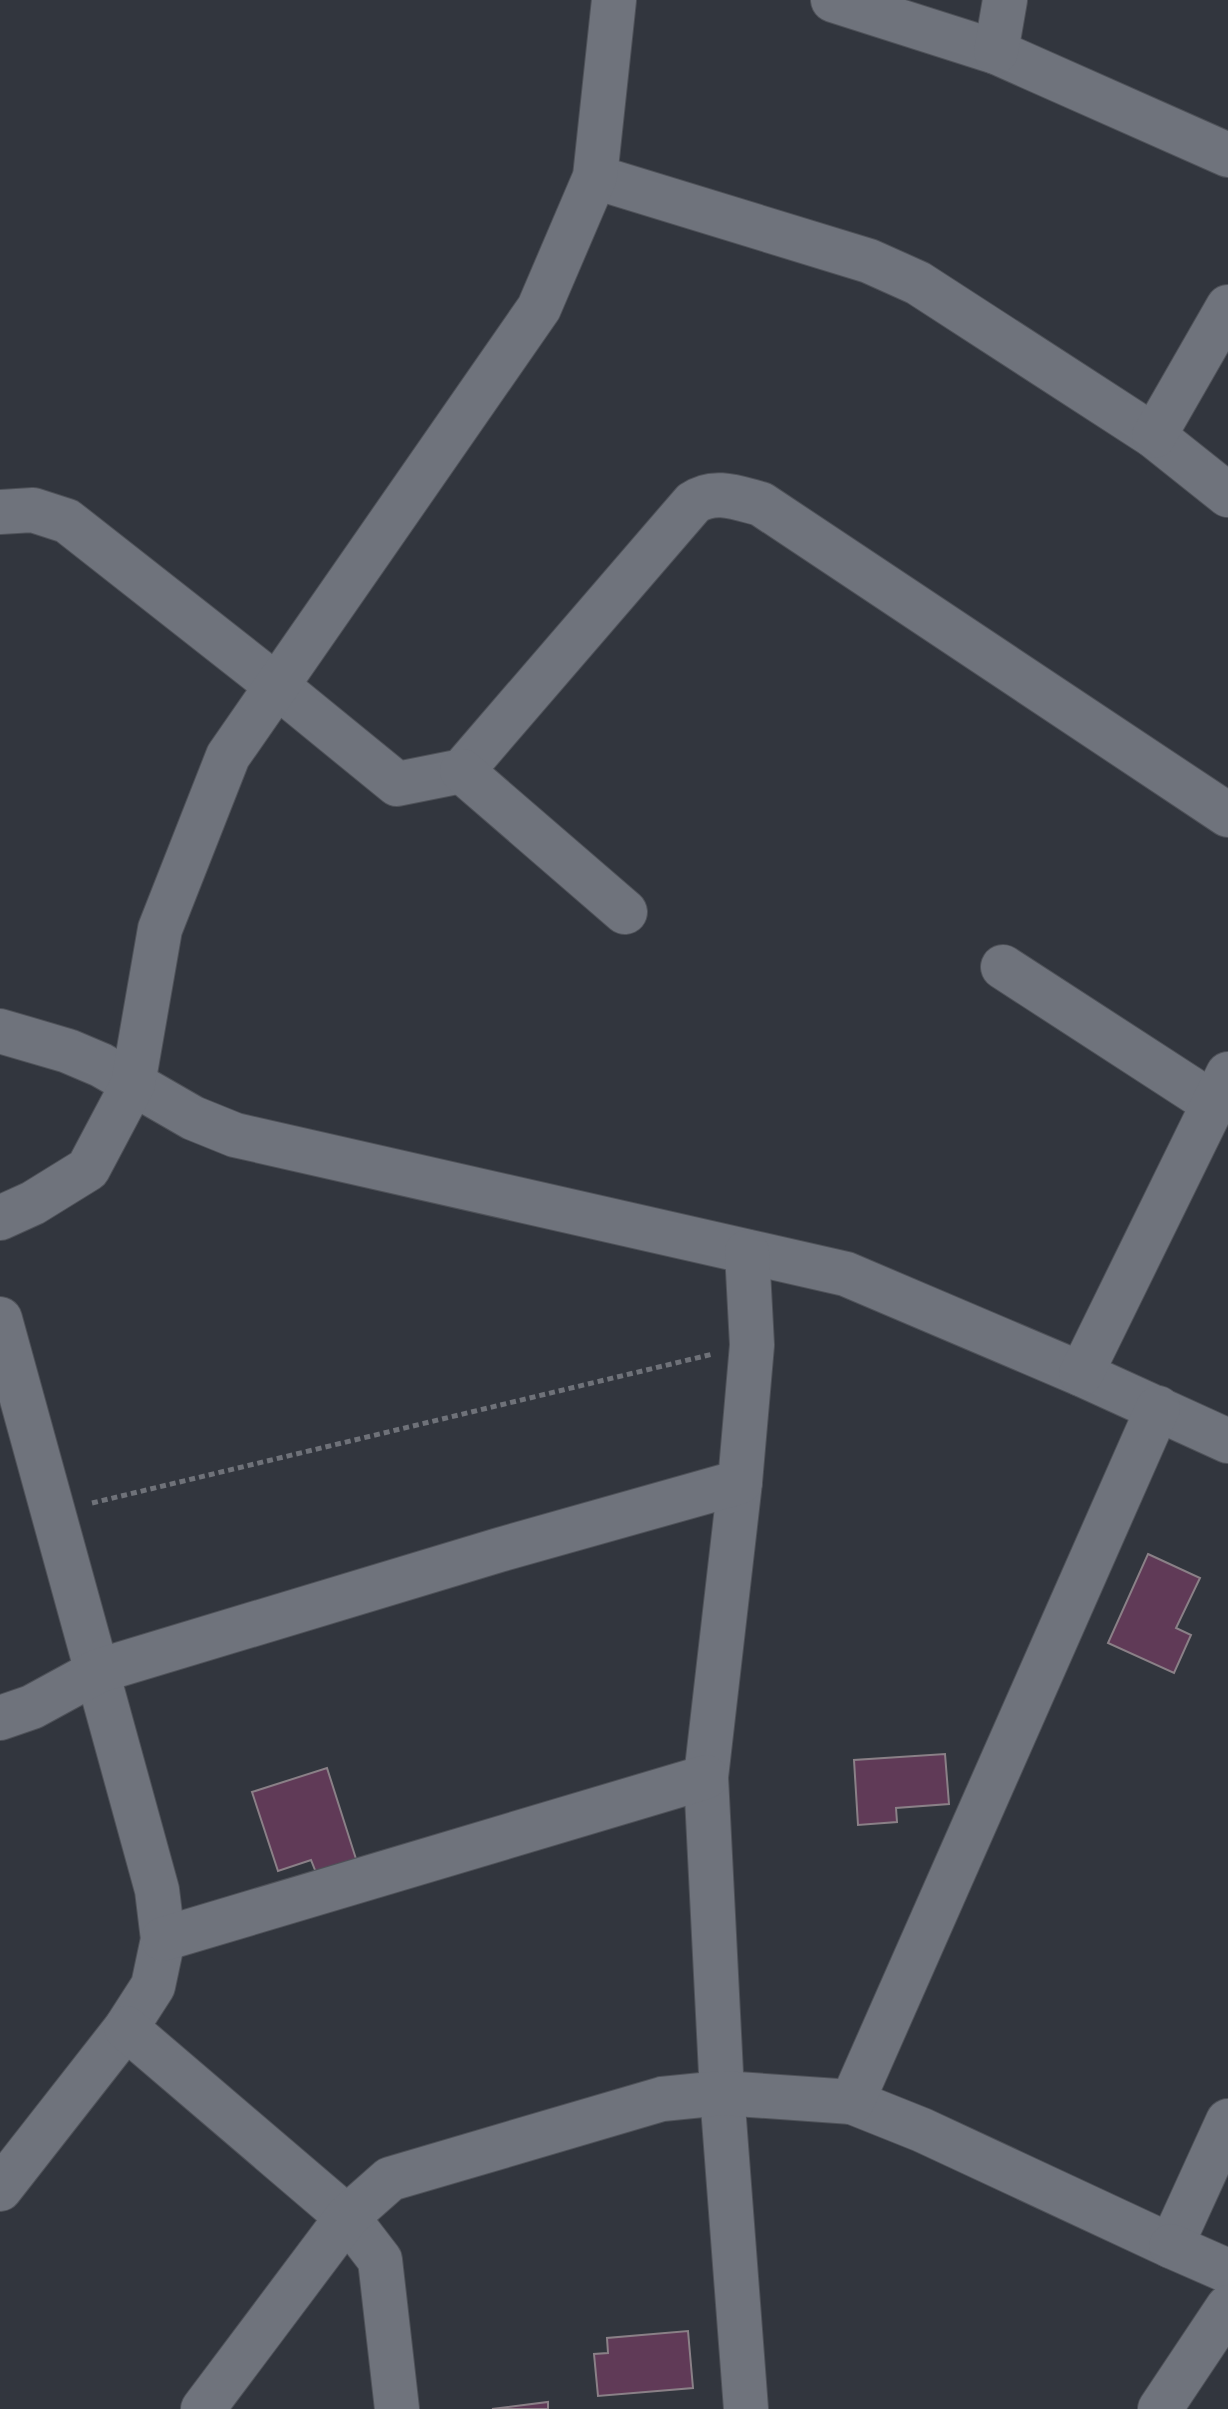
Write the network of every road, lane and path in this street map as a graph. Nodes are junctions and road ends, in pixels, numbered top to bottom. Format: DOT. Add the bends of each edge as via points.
graph roads {
  1 [pos="614,0"];
  2 [pos="833,0"];
  3 [pos="1005,0"];
  4 [pos="996,52"];
  5 [pos="1228,155"];
  6 [pos="595,177"];
  7 [pos="1228,307"];
  8 [pos="1154,436"];
  9 [pos="1228,495"];
  10 [pos="0,512"];
  11 [pos="277,686"];
  12 [pos="462,771"];
  13 [pos="1228,815"];
  14 [pos="625,912"];
  15 [pos="1003,967"];
  16 [pos="0,1031"];
  17 [pos="133,1084"];
  18 [pos="1221,1089"];
  19 [pos="0,1218"];
  20 [pos="747,1252"];
  21 [pos="0,1319"];
  22 [pos="752,1345"];
  23 [pos="1081,1374"];
  24 [pos="1158,1408"];
  25 [pos="1228,1441"];
  26 [pos="740,1482"];
  27 [pos="52,1512"];
  28 [pos="98,1671"];
  29 [pos="0,1718"];
  30 [pos="706,1777"];
  31 [pos="163,1939"];
  32 [pos="126,2028"];
  33 [pos="722,2093"];
  34 [pos="852,2102"];
  35 [pos="1228,2121"];
  36 [pos="0,2189"];
  37 [pos="347,2217"];
  38 [pos="1171,2246"];
  39 [pos="1228,2271"];
  40 [pos="1228,2307"];
  41 [pos="203,2409"];
  42 [pos="397,2409"];
  43 [pos="746,2409"];
  44 [pos="1160,2409"];
  1 -- 6 [label="street"];
  2 -- 4 [label="street"];
  3 -- 4 [label="street"];
  4 -- 5 [label="street"];
  6 -- 8 [label="street" via="869,261 918,283"];
  6 -- 11 [label="street" via="539,308"];
  7 -- 8 [label="street"];
  8 -- 9 [label="street"];
  10 -- 11 [label="street" via="33,510 67,521"];
  11 -- 12 [label="street" via="397,784"];
  11 -- 17 [label="street" via="228,756 160,929"];
  12 -- 13 [label="street" via="693,503 703,495 724,495 761,504"];
  12 -- 14 [label="street"];
  15 -- 18 [label="street"];
  16 -- 17 [label="street" via="68,1051"];
  17 -- 19 [label="street" via="88,1169"];
  17 -- 20 [label="street" via="235,1135"];
  18 -- 23 [label="street"];
  20 -- 22 [label="street"];
  20 -- 23 [label="street" via="846,1274"];
  21 -- 27 [label="street"];
  22 -- 26 [label="street"];
  22 -- 27 [label="path"];
  23 -- 24 [label="street"];
  24 -- 25 [label="street"];
  24 -- 34 [label="street"];
  26 -- 28 [label="street"];
  26 -- 30 [label="street"];
  27 -- 28 [label="street"];
  28 -- 29 [label="street"];
  28 -- 31 [label="street" via="157,1890"];
  30 -- 31 [label="street"];
  30 -- 33 [label="street"];
  31 -- 32 [label="street" via="153,1986"];
  32 -- 36 [label="street"];
  32 -- 37 [label="street"];
  33 -- 34 [label="street"];
  33 -- 37 [label="street" via="662,2099 390,2179"];
  33 -- 43 [label="street"];
  34 -- 38 [label="street"];
  35 -- 38 [label="street"];
  37 -- 41 [label="street"];
  37 -- 42 [label="street" via="380,2260"];
  38 -- 39 [label="street"];
  40 -- 44 [label="street"];
}
